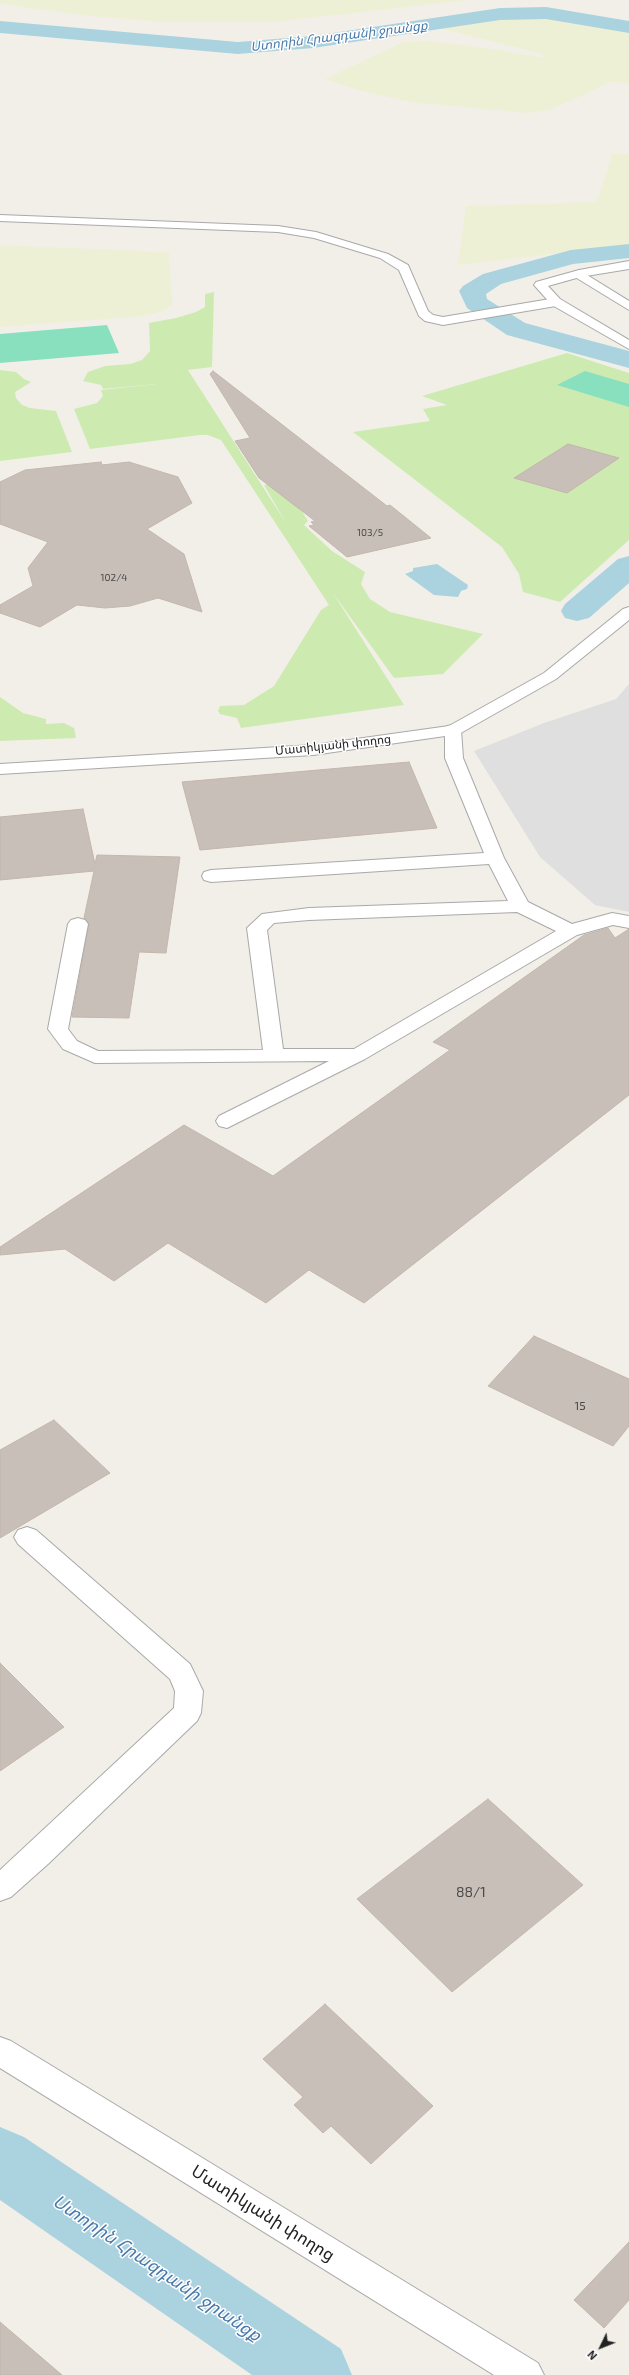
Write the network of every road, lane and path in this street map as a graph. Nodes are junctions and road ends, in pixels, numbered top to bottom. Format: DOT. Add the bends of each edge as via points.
graph roads {
  1 [pos="0,218"];
  2 [pos="629,265"];
  3 [pos="578,274"];
  4 [pos="556,302"];
  5 [pos="629,306"];
  6 [pos="629,345"];
  7 [pos="629,612"];
  8 [pos="453,730"];
  9 [pos="0,770"];
  10 [pos="496,858"];
  11 [pos="211,876"];
  12 [pos="520,906"];
  13 [pos="629,922"];
  14 [pos="78,924"];
  15 [pos="570,931"];
  16 [pos="274,1055"];
  17 [pos="358,1055"];
  18 [pos="227,1121"];
  19 [pos="27,1537"];
  20 [pos="0,1888"];
  21 [pos="0,2051"];
  22 [pos="526,2375"];
  1 -- 4 [label="street" via="278,229 316,235 384,256 404,268 423,312 429,318 443,321"];
  2 -- 3 [label="street"];
  3 -- 4 [label="street" via="540,285"];
  3 -- 5 [label="street"];
  4 -- 6 [label="street"];
  7 -- 8 [label="street, Մատիկյանի փողոց" via="550,676"];
  8 -- 9 [label="street, Մատիկյանի փողոց" via="313,750"];
  8 -- 10 [label="street" via="454,758"];
  10 -- 11 [label="street"];
  10 -- 12 [label="street"];
  12 -- 15 [label="street"];
  12 -- 16 [label="street" via="309,914 269,918 257,928"];
  13 -- 15 [label="street" via="612,919"];
  14 -- 16 [label="street" via="58,1030 70,1045 95,1057"];
  15 -- 17 [label="street"];
  16 -- 17 [label="street"];
  17 -- 18 [label="street"];
  19 -- 20 [label="street" via="180,1672 189,1691 187,1713"];
  21 -- 22 [label="street, Մատիկյանի փողոց"];
}
